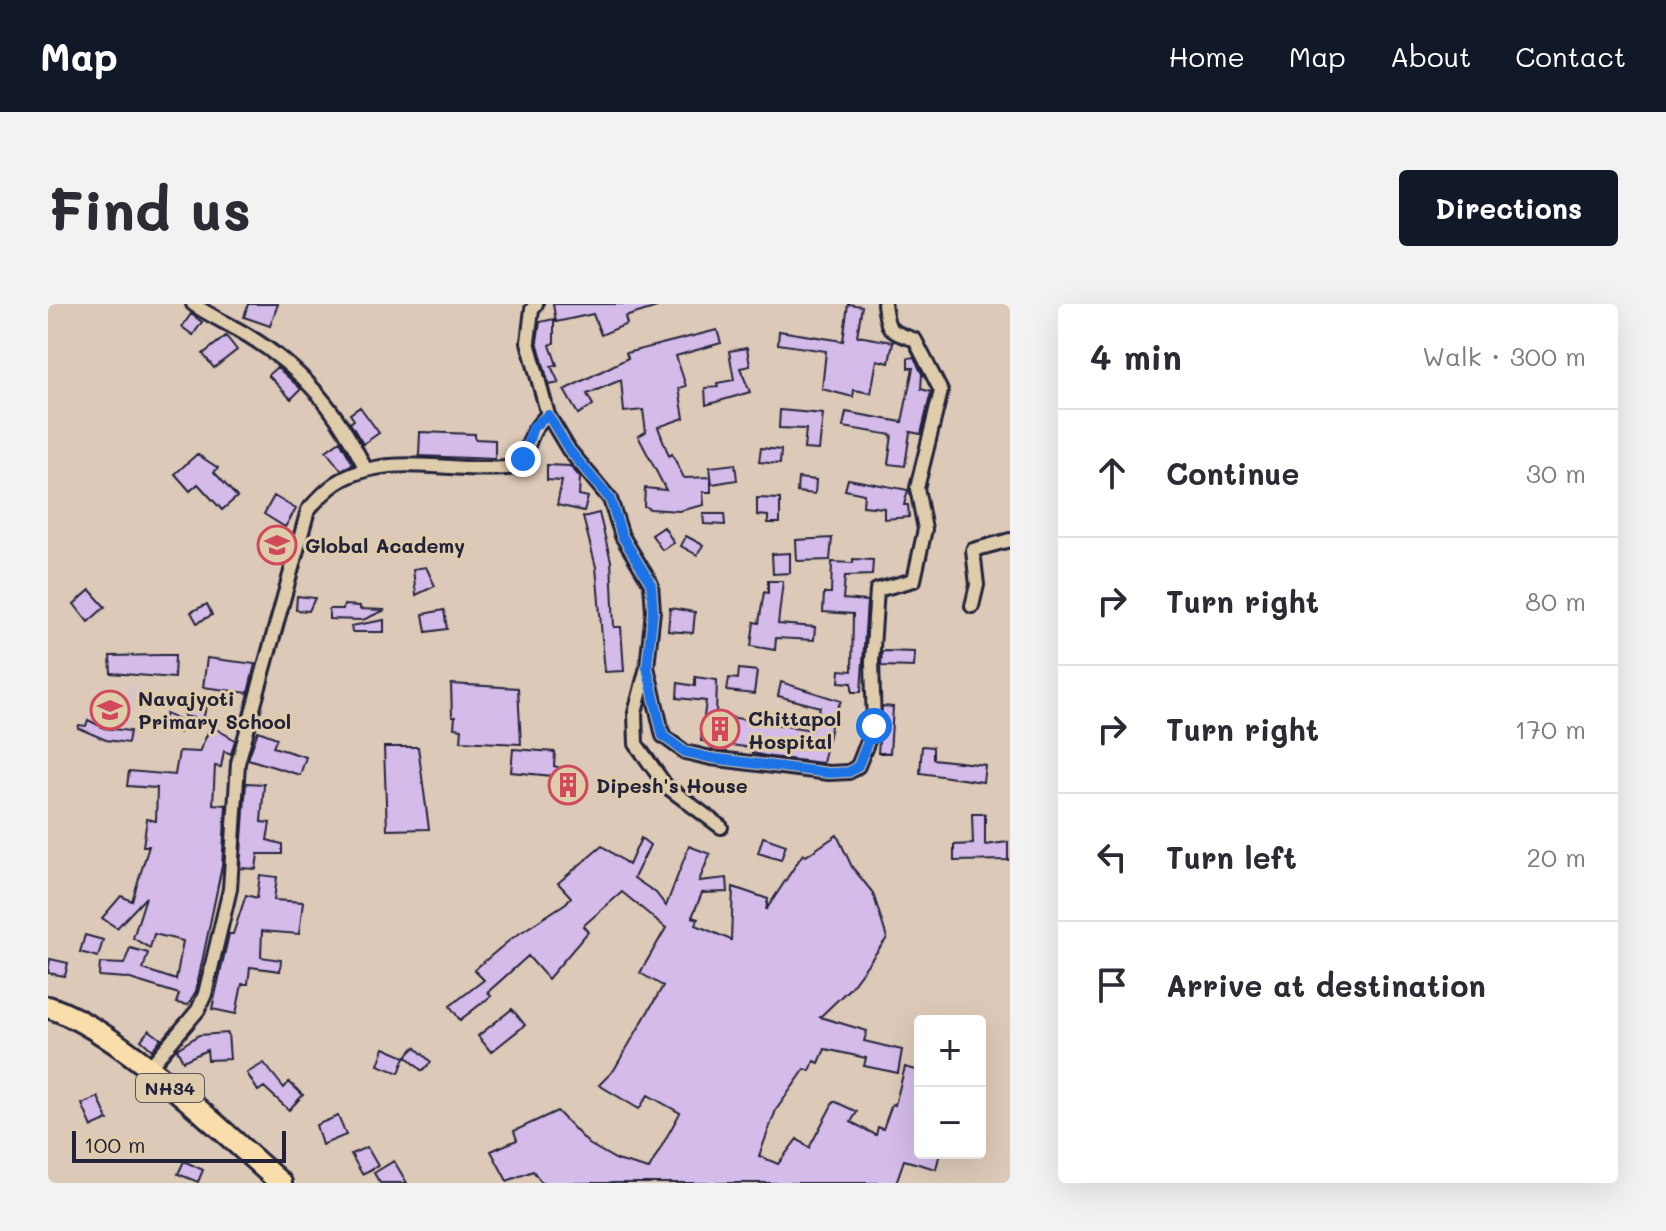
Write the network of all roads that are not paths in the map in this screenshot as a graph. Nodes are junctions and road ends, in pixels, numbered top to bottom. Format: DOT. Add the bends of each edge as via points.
graph roads {
  1 [pos="193,304"];
  2 [pos="536,304"];
  3 [pos="884,304"];
  4 [pos="548,415"];
  5 [pos="366,470"];
  6 [pos="1010,540"];
  7 [pos="972,606"];
  8 [pos="647,667"];
  9 [pos="721,827"];
  10 [pos="48,1007"];
  11 [pos="148,1069"];
  12 [pos="281,1183"];
  1 -- 5 [label="street" via="285,359 313,384"];
  2 -- 4 [label="street" via="528,342"];
  3 -- 8 [label="street" via="887,327 915,340 941,391 917,488 925,529 914,580 877,590 874,726 858,766 829,773 685,752 663,736"];
  4 -- 5 [label="street" via="533,427 523,459 515,467"];
  4 -- 8 [label="street" via="610,499 622,536 651,584"];
  5 -- 11 [label="street" via="336,483 308,510 238,763 230,889 205,994 198,1010"];
  6 -- 7 [label="street" via="973,550 977,585"];
  8 -- 9 [label="street" via="635,713 636,744 666,786"];
  10 -- 11 [label="highway, NH34"];
  11 -- 12 [label="highway, NH34"];
}
